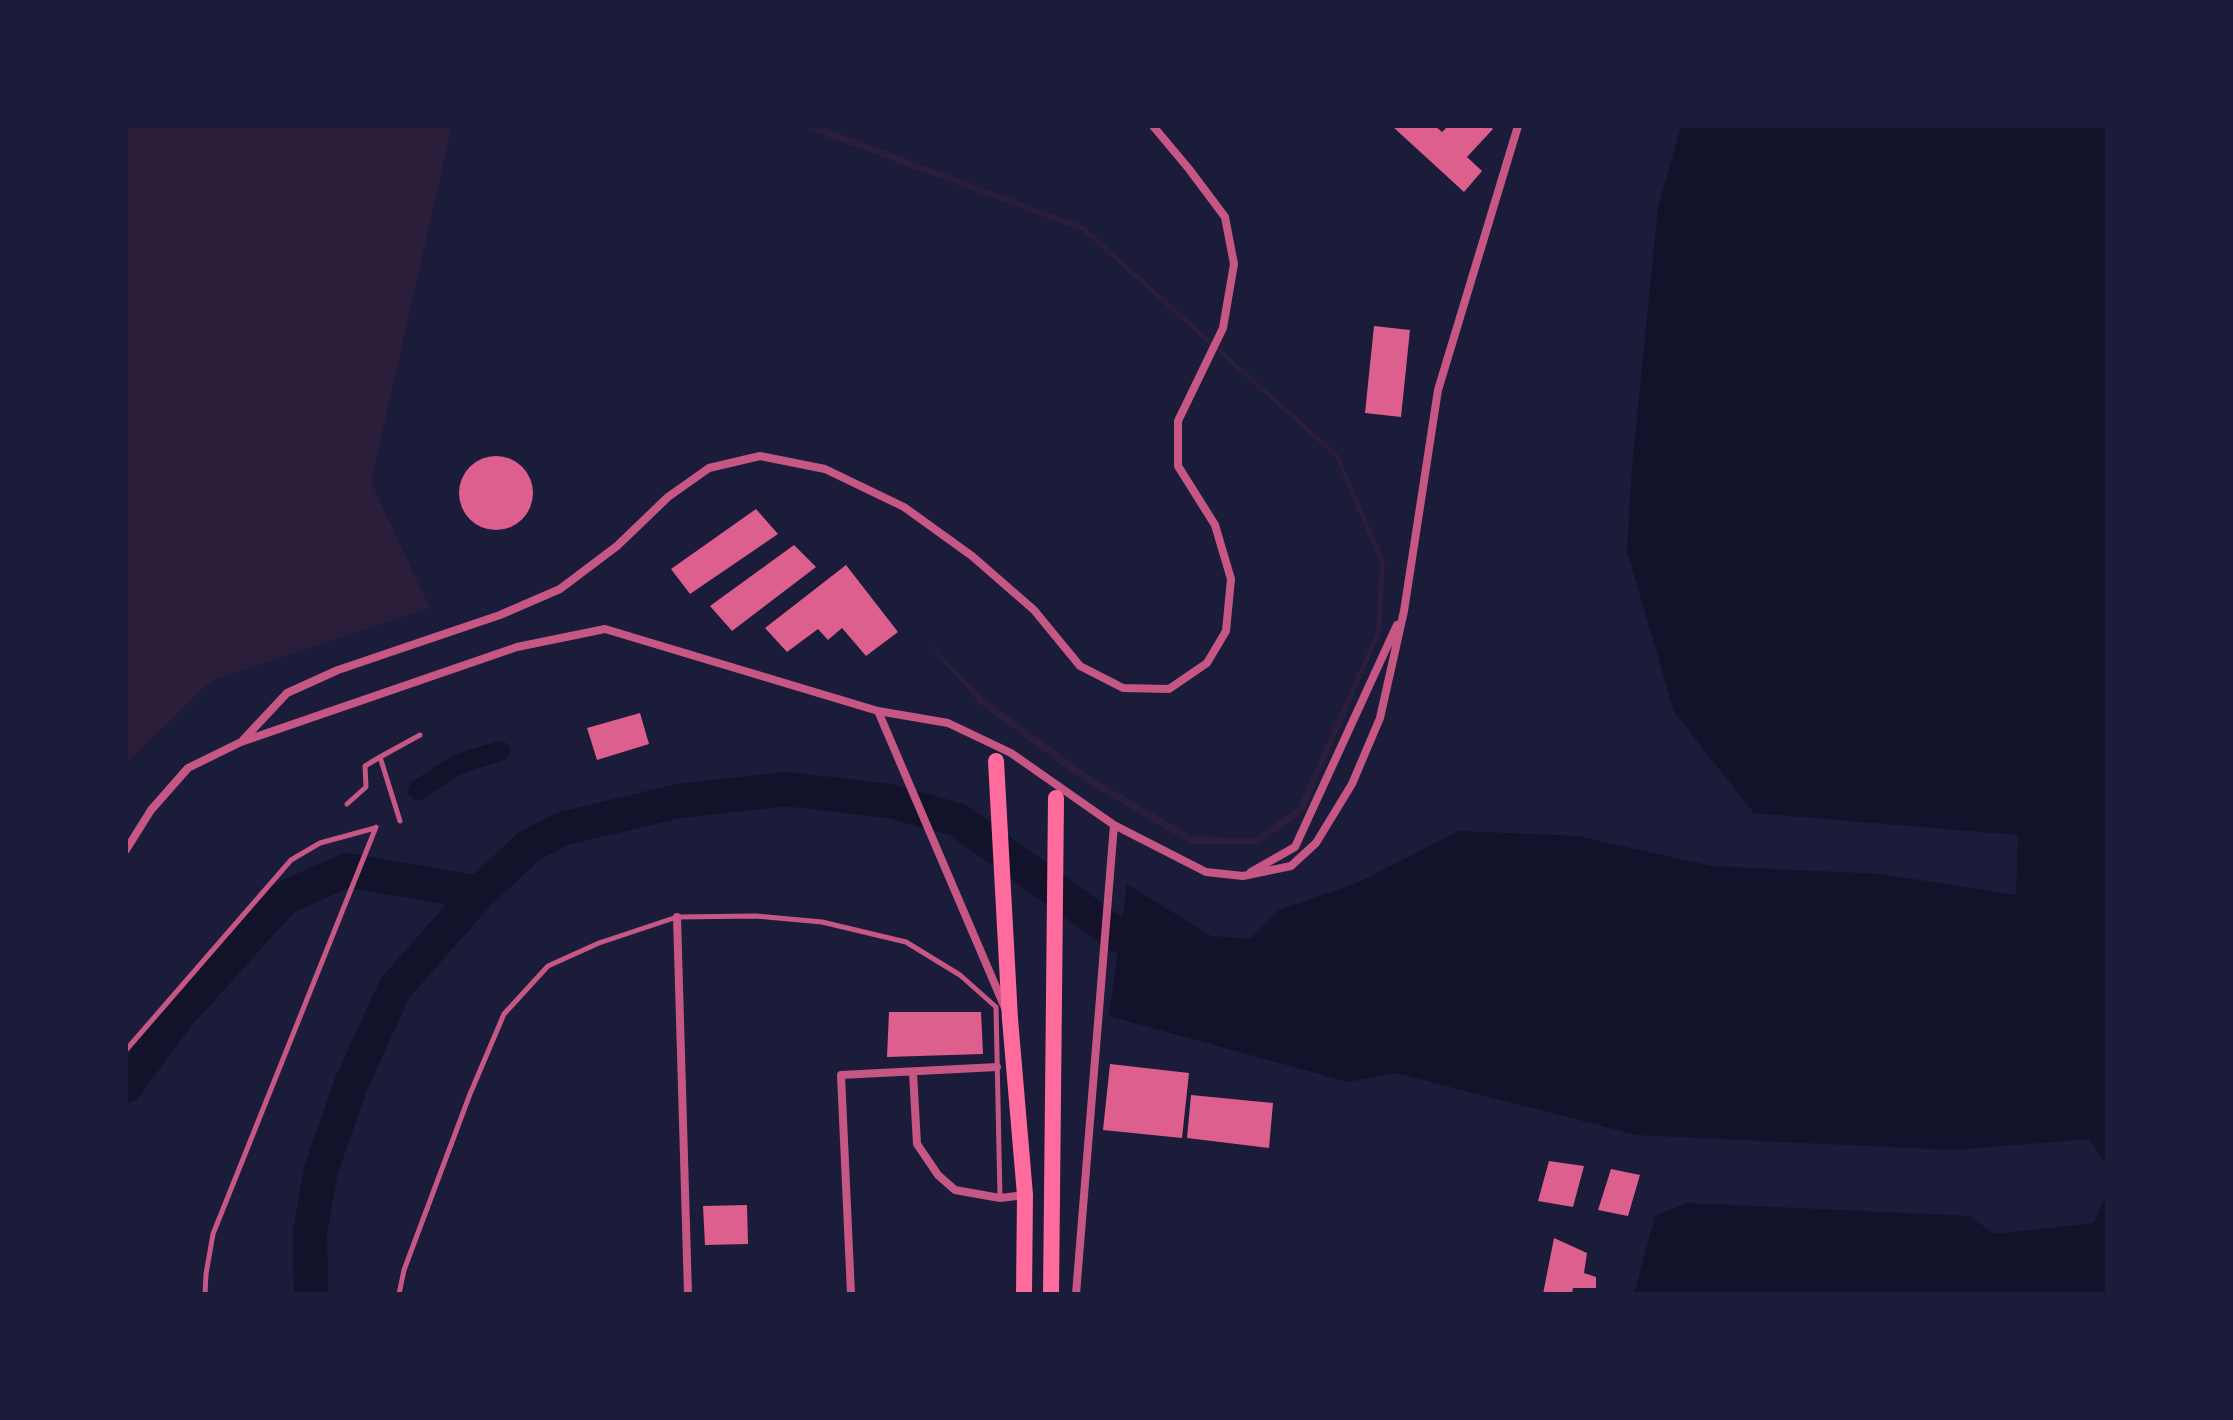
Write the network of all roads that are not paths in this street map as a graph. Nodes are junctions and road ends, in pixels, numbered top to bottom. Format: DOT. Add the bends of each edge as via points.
graph roads {
  1 [pos="1153,126"];
  2 [pos="1518,126"];
  3 [pos="1404,611"];
  4 [pos="878,711"];
  5 [pos="420,735"];
  6 [pos="241,742"];
  7 [pos="380,757"];
  8 [pos="996,761"];
  9 [pos="1056,798"];
  10 [pos="347,804"];
  11 [pos="400,821"];
  12 [pos="1114,825"];
  13 [pos="126,850"];
  14 [pos="1243,876"];
  15 [pos="677,917"];
  16 [pos="1010,1019"];
  17 [pos="126,1050"];
  18 [pos="997,1067"];
  19 [pos="913,1073"];
  20 [pos="1025,1195"];
  21 [pos="1000,1198"];
  22 [pos="205,1294"];
  23 [pos="399,1294"];
  24 [pos="688,1294"];
  25 [pos="851,1294"];
  26 [pos="1024,1294"];
  27 [pos="1051,1294"];
  28 [pos="1076,1294"];
  1 -- 6 [label="street" via="1225,217 1234,264 1223,328 1178,421 1178,466 1215,525 1231,579 1226,631 1207,663 1169,689 1123,688 1080,666 1034,610 904,507 825,469 760,456 709,468 560,589 287,693"];
  2 -- 3 [label="street" via="1438,390"];
  3 -- 14 [label="street" via="1295,847"];
  3 -- 14 [label="street" via="1380,718 1352,784 1316,843 1291,866"];
  4 -- 6 [label="street" via="605,629 517,647"];
  4 -- 12 [label="street" via="948,723 1011,753"];
  4 -- 16 [label="street"];
  5 -- 7 [label="lane"];
  6 -- 13 [label="street" via="188,768 151,810"];
  7 -- 10 [label="lane" via="365,766 366,787"];
  7 -- 11 [label="lane"];
  8 -- 16 [label="main road"];
  9 -- 27 [label="main road"];
  12 -- 14 [label="street" via="1206,872"];
  12 -- 28 [label="street"];
  15 -- 18 [label="lane" via="822,922 906,942 960,975 996,1007"];
  15 -- 23 [label="lane" via="548,966 504,1014 464,1109"];
  15 -- 24 [label="street"];
  16 -- 20 [label="main road"];
  17 -- 22 [label="lane" via="291,860 320,843 376,827 213,1234"];
  18 -- 19 [label="street"];
  18 -- 21 [label="lane"];
  19 -- 21 [label="street" via="917,1144 938,1175 955,1190"];
  19 -- 25 [label="street" via="841,1075"];
  20 -- 21 [label="street"];
  20 -- 26 [label="main road"];
}
